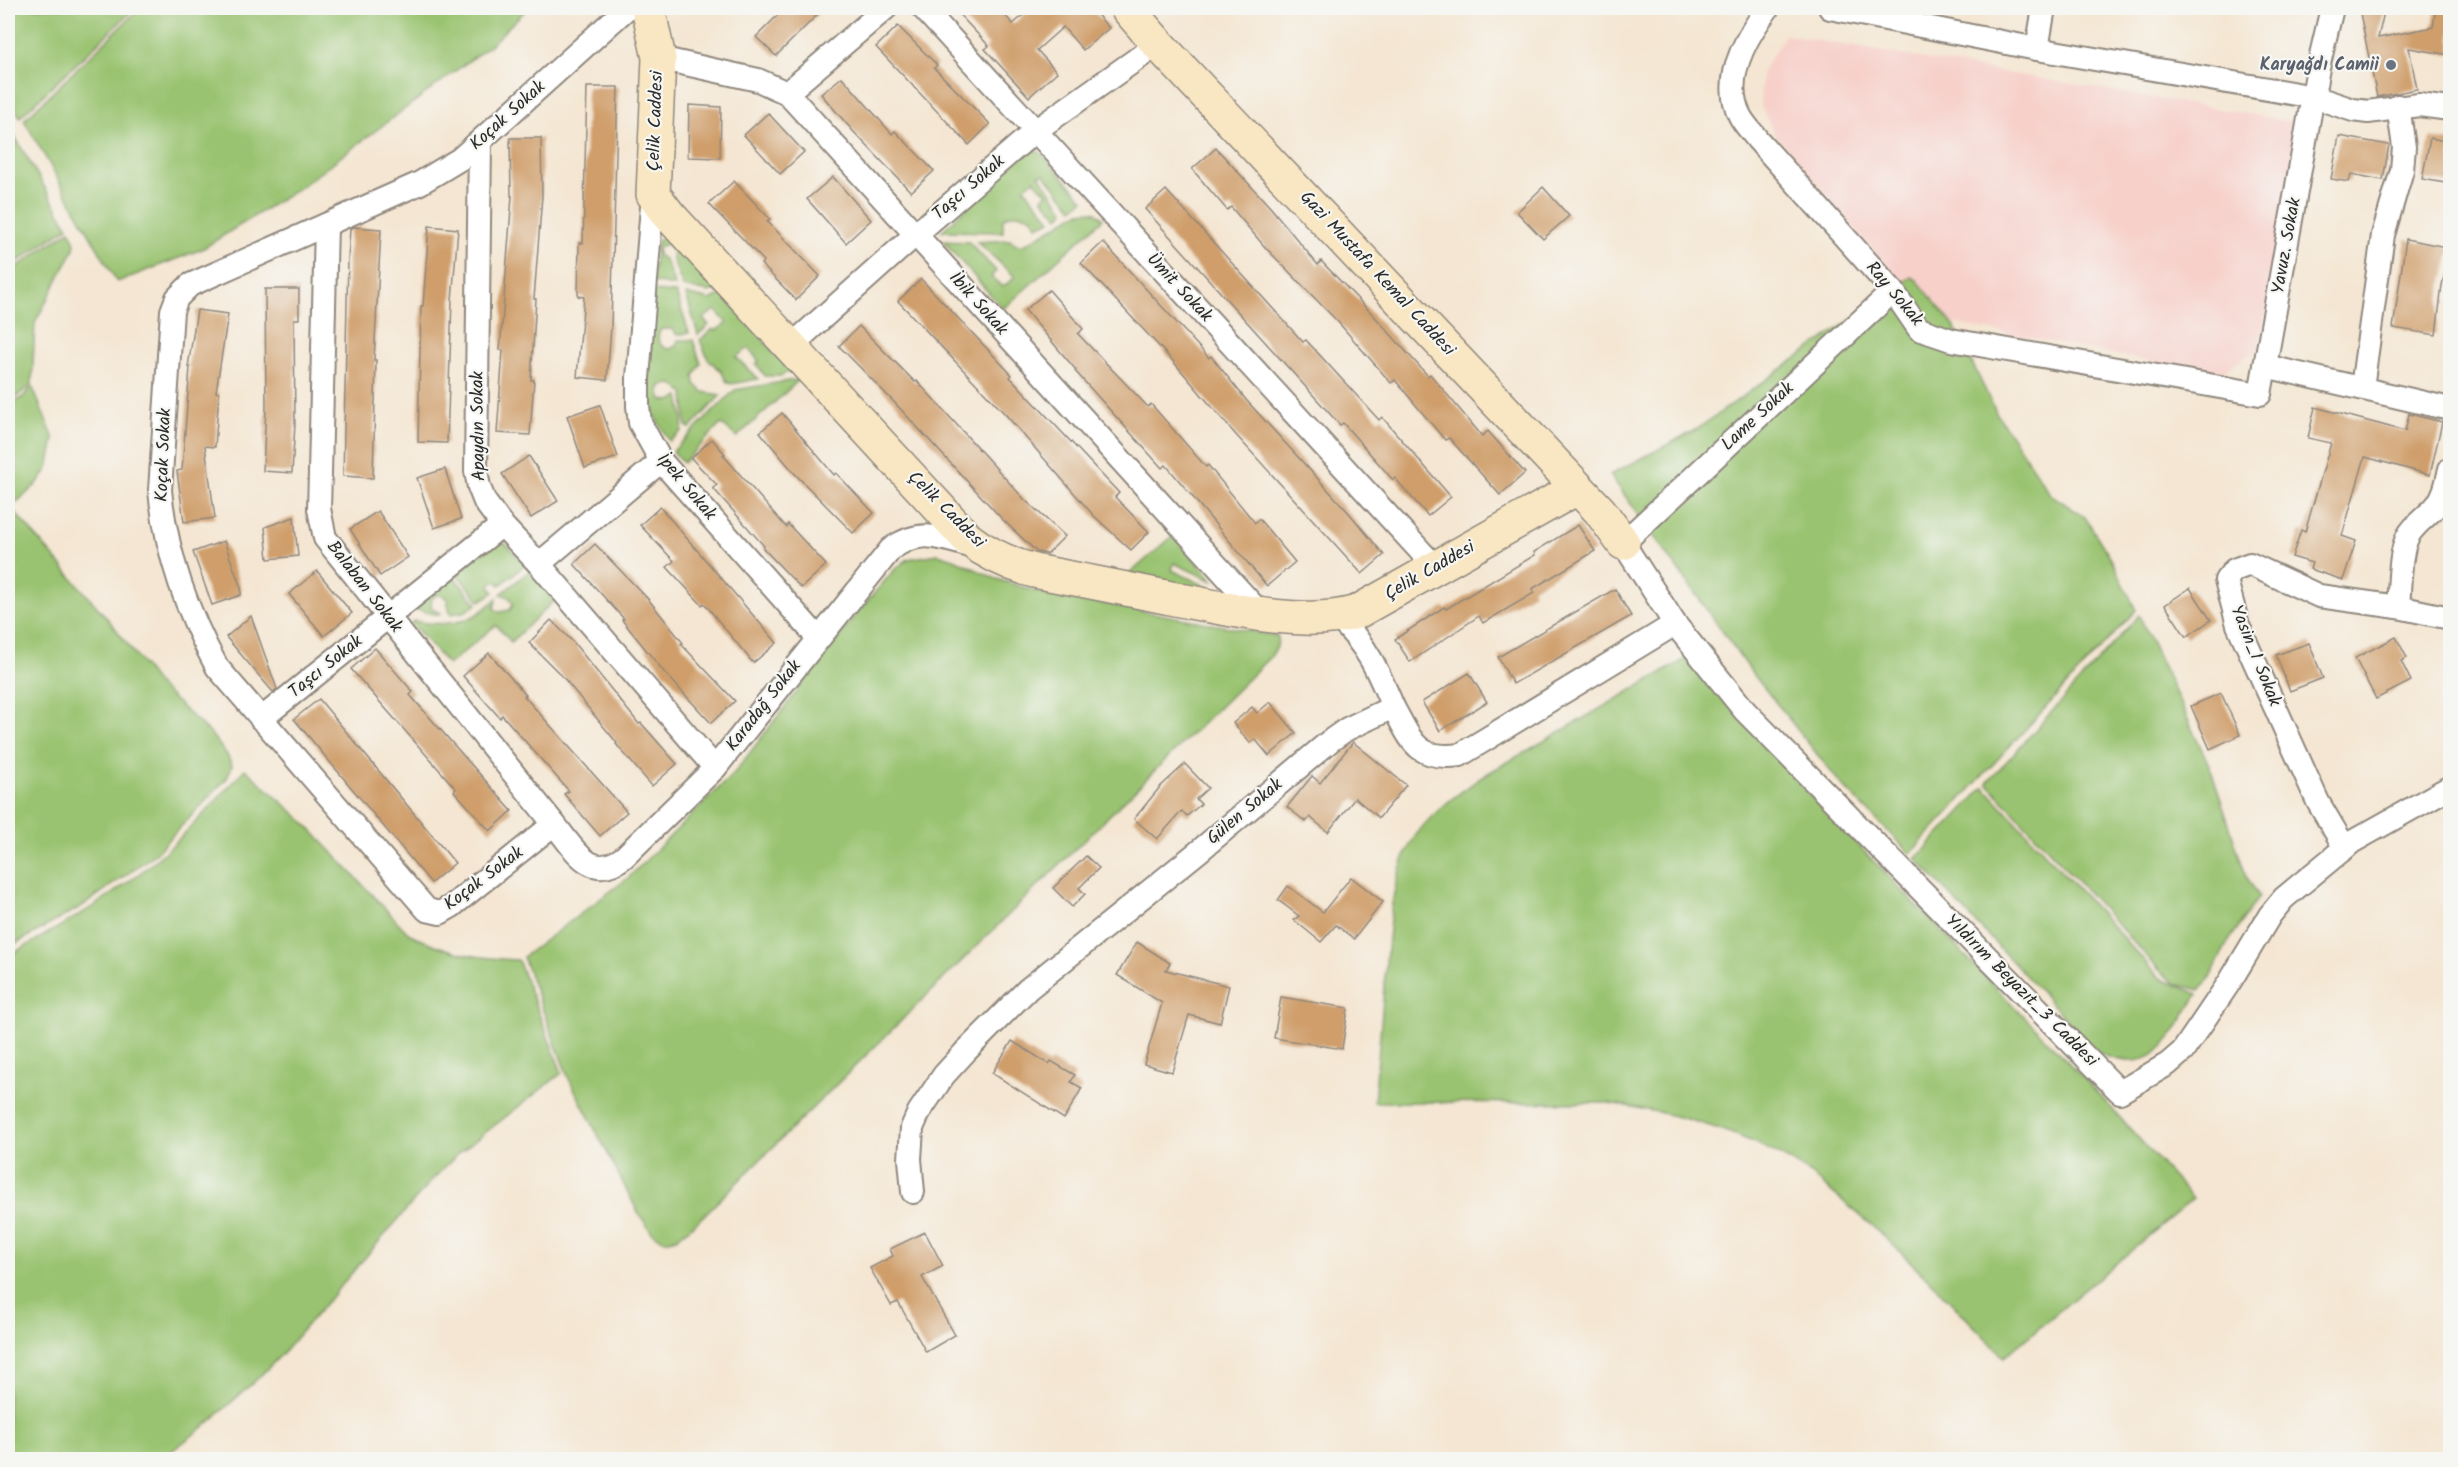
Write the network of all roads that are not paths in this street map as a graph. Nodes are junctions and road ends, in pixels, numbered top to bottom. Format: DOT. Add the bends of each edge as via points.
graph roads {
  1 [pos="627,8"];
  2 [pos="648,8"];
  3 [pos="886,8"];
  4 [pos="922,8"];
  5 [pos="1127,8"];
  6 [pos="1767,8"];
  7 [pos="1830,8"];
  8 [pos="2044,8"];
  9 [pos="2332,8"];
  10 [pos="1158,44"];
  11 [pos="2037,49"];
  12 [pos="659,58"];
  13 [pos="787,93"];
  14 [pos="2314,97"];
  15 [pos="2398,106"];
  16 [pos="2451,109"];
  17 [pos="1035,131"];
  18 [pos="480,142"];
  19 [pos="653,194"];
  20 [pos="326,225"];
  21 [pos="915,235"];
  22 [pos="1893,291"];
  23 [pos="791,346"];
  24 [pos="2265,366"];
  25 [pos="2362,388"];
  26 [pos="2260,394"];
  27 [pos="2451,409"];
  28 [pos="661,461"];
  29 [pos="2451,470"];
  30 [pos="1577,488"];
  31 [pos="502,525"];
  32 [pos="1623,543"];
  33 [pos="982,550"];
  34 [pos="539,564"];
  35 [pos="1436,568"];
  36 [pos="2398,607"];
  37 [pos="1260,613"];
  38 [pos="387,617"];
  39 [pos="1338,618"];
  40 [pos="2451,618"];
  41 [pos="1675,624"];
  42 [pos="818,638"];
  43 [pos="1393,707"];
  44 [pos="261,719"];
  45 [pos="714,768"];
  46 [pos="2451,787"];
  47 [pos="554,824"];
  48 [pos="2345,848"];
  49 [pos="913,1192"];
  1 -- 18 [label="street, Koçak Sokak"];
  2 -- 12 [label="street, Çelik Caddesi"];
  3 -- 13 [label="street"];
  4 -- 17 [label="street, Ümit Sokak"];
  5 -- 10 [label="street, Gazi Mustafa Kemal Caddesi"];
  6 -- 22 [label="street, Ray Sokak" via="1738,58 1733,92 1740,116"];
  7 -- 11 [label="street"];
  8 -- 11 [label="street"];
  9 -- 14 [label="street, Yavuz. Sokak"];
  10 -- 17 [label="street, Taşcı Sokak"];
  10 -- 30 [label="street, Gazi Mustafa Kemal Caddesi"];
  11 -- 14 [label="street"];
  12 -- 13 [label="street, İbik Sokak" via="758,80"];
  12 -- 19 [label="street, Çelik Caddesi"];
  13 -- 21 [label="street, İbik Sokak"];
  14 -- 15 [label="street" via="2353,110"];
  14 -- 24 [label="street, Yavuz. Sokak"];
  15 -- 16 [label="street"];
  15 -- 25 [label="street" via="2404,147 2402,170 2383,235"];
  17 -- 21 [label="street, Taşcı Sokak"];
  17 -- 35 [label="street, Ümit Sokak"];
  18 -- 20 [label="street, Koçak Sokak" via="420,183"];
  18 -- 31 [label="street, Apaydın Sokak" via="476,471 485,502"];
  19 -- 23 [label="street, Çelik Caddesi"];
  19 -- 28 [label="street, İpek Sokak" via="638,406 640,423"];
  20 -- 38 [label="street, Balaban Sokak" via="321,524 324,538"];
  20 -- 44 [label="street, Koçak Sokak" via="190,285 177,298 172,311 160,490 172,562 195,627 217,666"];
  21 -- 23 [label="street, Taşcı Sokak"];
  21 -- 37 [label="street, İbik Sokak"];
  22 -- 26 [label="street, Ray Sokak" via="1919,329 1951,340"];
  22 -- 32 [label="street, Lame Sokak"];
  23 -- 33 [label="street, Çelik Caddesi"];
  24 -- 25 [label="street"];
  24 -- 26 [label="street, Yavuz. Sokak"];
  25 -- 27 [label="street"];
  28 -- 34 [label="street"];
  28 -- 42 [label="street, İpek Sokak"];
  29 -- 36 [label="street" via="2437,504 2407,538"];
  30 -- 32 [label="street, Gazi Mustafa Kemal Caddesi"];
  30 -- 35 [label="street, Çelik Caddesi"];
  31 -- 34 [label="street, Apaydın Sokak"];
  31 -- 38 [label="street, Taşcı Sokak"];
  32 -- 41 [label="street, Yıldırım Beyazıt_3 Caddesi"];
  33 -- 37 [label="street, Çelik Caddesi" via="1034,571"];
  33 -- 42 [label="street, Karadağ Sokak" via="932,535 899,543"];
  34 -- 45 [label="street, Apaydın Sokak"];
  35 -- 39 [label="street, Çelik Caddesi" via="1357,612"];
  36 -- 40 [label="street, Yasin_1 Sokak"];
  36 -- 48 [label="street, Yasin_1 Sokak" via="2319,596 2250,564 2234,570 2226,580 2238,625 2318,802"];
  37 -- 39 [label="street, Çelik Caddesi"];
  38 -- 44 [label="street, Taşcı Sokak"];
  38 -- 47 [label="street, Balaban Sokak"];
  39 -- 43 [label="street" via="1365,646"];
  41 -- 43 [label="street" via="1460,755 1442,757 1414,745"];
  41 -- 48 [label="street, Yıldırım Beyazıt_3 Caddesi" via="1745,711 2120,1092 2168,1064 2182,1050 2270,915 2284,898"];
  42 -- 45 [label="street, Karadağ Sokak"];
  43 -- 49 [label="street, Gülen Sokak" via="1330,741 1028,989 966,1050 944,1075 912,1128"];
  44 -- 47 [label="street, Koçak Sokak" via="428,910 440,913 452,906"];
  45 -- 47 [label="street, Karadağ Sokak" via="614,865 593,866 585,862"];
  46 -- 48 [label="street, Yıldırım Beyazıt_3 Caddesi"];
}
